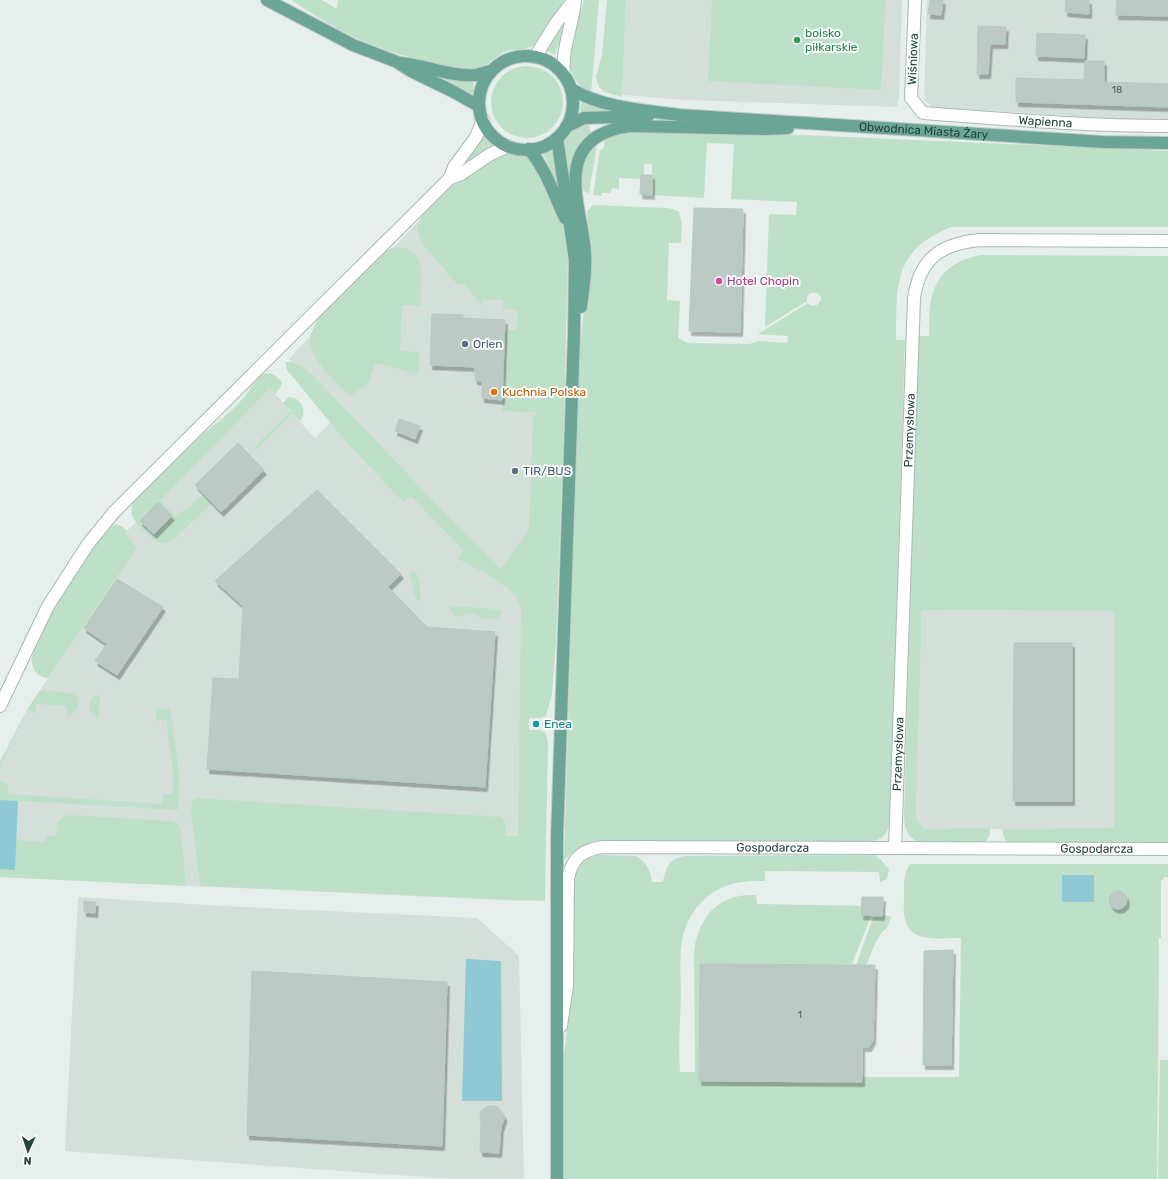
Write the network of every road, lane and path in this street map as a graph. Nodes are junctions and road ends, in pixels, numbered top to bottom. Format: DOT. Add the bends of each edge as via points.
graph roads {
  1 [pos="267,0"];
  2 [pos="574,0"];
  3 [pos="914,0"];
  4 [pos="535,57"];
  5 [pos="397,62"];
  6 [pos="491,71"];
  7 [pos="564,75"];
  8 [pos="571,89"];
  9 [pos="479,106"];
  10 [pos="923,114"];
  11 [pos="680,115"];
  12 [pos="483,120"];
  13 [pos="841,124"];
  14 [pos="566,126"];
  15 [pos="1168,126"];
  16 [pos="557,138"];
  17 [pos="1168,144"];
  18 [pos="508,146"];
  19 [pos="529,150"];
  20 [pos="450,178"];
  21 [pos="572,231"];
  22 [pos="1168,241"];
  23 [pos="574,334"];
  24 [pos="0,706"];
  25 [pos="895,848"];
  26 [pos="1168,849"];
  27 [pos="557,1051"];
  28 [pos="557,1179"];
  1 -- 5 [label="main road" via="353,45"];
  2 -- 4 [label="street"];
  2 -- 7 [label="street" via="574,14 562,65"];
  3 -- 10 [label="street, Wiśniowa" via="912,98"];
  4 -- 6 [label="main road" via="516,57 502,62"];
  4 -- 7 [label="main road" via="548,61"];
  5 -- 6 [label="main road" via="466,75"];
  5 -- 9 [label="main road" via="411,72"];
  6 -- 9 [label="main road" via="482,88"];
  7 -- 8 [label="main road"];
  8 -- 11 [label="main road" via="595,100"];
  8 -- 14 [label="main road" via="572,112"];
  9 -- 12 [label="main road"];
  10 -- 15 [label="street, Wapienna"];
  11 -- 13 [label="main road, Obwodnica Miasta Żary"];
  11 -- 14 [label="main road" via="584,118"];
  12 -- 18 [label="main road" via="493,136"];
  12 -- 20 [label="street" via="476,137 454,167"];
  13 -- 17 [label="main road, Obwodnica Miasta Żary"];
  13 -- 23 [label="main road" via="766,129 629,126 610,130 593,139 580,156 574,180 585,254 584,285"];
  14 -- 16 [label="main road"];
  16 -- 19 [label="main road"];
  16 -- 21 [label="main road"];
  18 -- 19 [label="main road"];
  18 -- 20 [label="street"];
  19 -- 21 [label="main road" via="540,162"];
  20 -- 24 [label="street" via="115,511 88,544 48,606"];
  21 -- 23 [label="main road" via="575,260"];
  22 -- 25 [label="street, Przemysłowa" via="979,240 953,245 940,251 929,260 919,276 914,298"];
  23 -- 27 [label="main road" via="557,838"];
  25 -- 26 [label="street, Gospodarcza"];
  25 -- 27 [label="street, Gospodarcza" via="604,847 587,850 572,864 568,879 567,986"];
  27 -- 28 [label="main road"];
}
